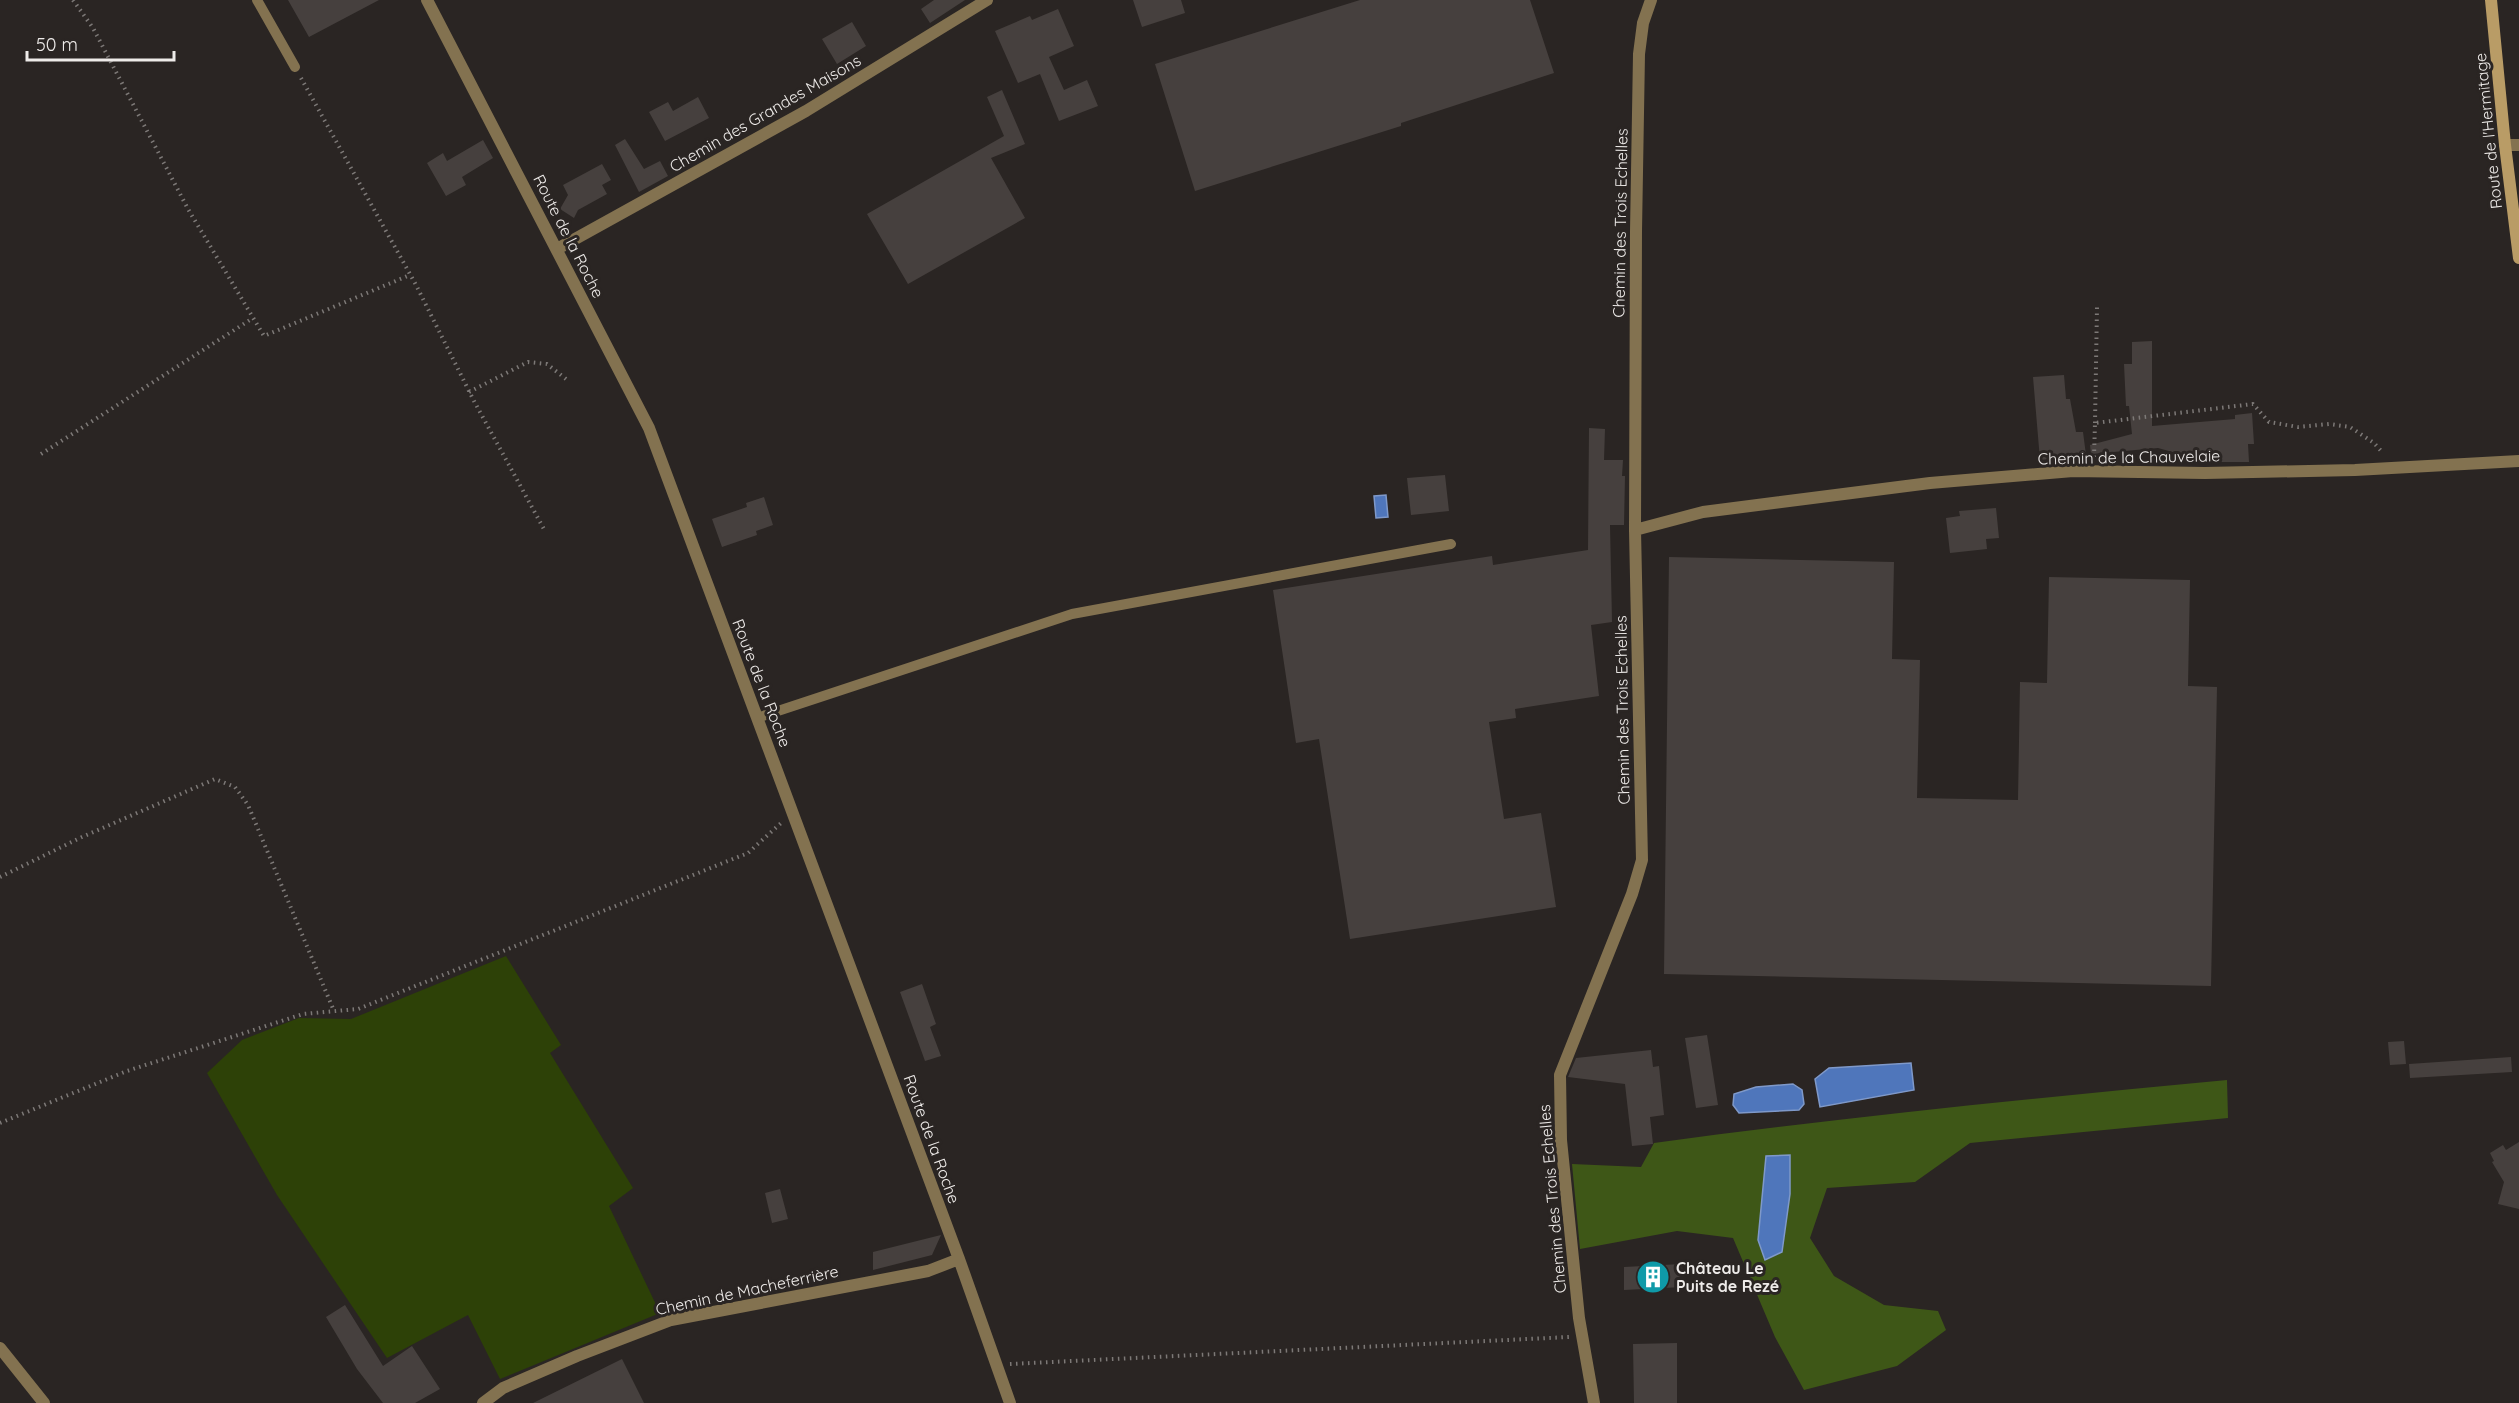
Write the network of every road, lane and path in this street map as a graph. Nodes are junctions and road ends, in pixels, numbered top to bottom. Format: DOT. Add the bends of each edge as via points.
graph roads {
  1 [pos="73,0"];
  2 [pos="257,0"];
  3 [pos="427,0"];
  4 [pos="987,0"];
  5 [pos="1651,0"];
  6 [pos="2491,0"];
  7 [pos="295,67"];
  8 [pos="2505,145"];
  9 [pos="2519,145"];
  10 [pos="557,249"];
  11 [pos="2519,258"];
  12 [pos="410,275"];
  13 [pos="2097,307"];
  14 [pos="253,318"];
  15 [pos="566,379"];
  16 [pos="469,392"];
  17 [pos="2095,423"];
  18 [pos="41,454"];
  19 [pos="2519,460"];
  20 [pos="2396,467"];
  21 [pos="2093,471"];
  22 [pos="544,531"];
  23 [pos="1635,531"];
  24 [pos="1451,544"];
  25 [pos="758,718"];
  26 [pos="792,812"];
  27 [pos="0,877"];
  28 [pos="335,1011"];
  29 [pos="0,1123"];
  30 [pos="959,1258"];
  31 [pos="1582,1336"];
  32 [pos="0,1348"];
  33 [pos="997,1365"];
  34 [pos="44,1403"];
  35 [pos="483,1403"];
  36 [pos="1010,1403"];
  37 [pos="1594,1403"];
  1 -- 14 [label="path" via="93,28 188,209"];
  2 -- 7 [label="lane"];
  3 -- 10 [label="street, Route de la Roche"];
  4 -- 10 [label="street, Chemin des Grandes Maisons" via="806,111"];
  5 -- 23 [label="street, Chemin des Trois Echelles" via="1639,54"];
  6 -- 8 [label="street, Route de l'Hermitage"];
  7 -- 12 [label="path"];
  8 -- 9 [label="street"];
  8 -- 11 [label="street, Route de l'Hermitage"];
  10 -- 25 [label="street, Route de la Roche" via="649,428"];
  12 -- 14 [label="path" via="264,336"];
  12 -- 16 [label="path"];
  13 -- 17 [label="path"];
  14 -- 18 [label="path"];
  15 -- 16 [label="path" via="547,364 528,362"];
  16 -- 22 [label="path"];
  17 -- 20 [label="path" via="2253,404 2270,422 2350,428 2373,443"];
  17 -- 21 [label="path"];
  19 -- 20 [label="street, Chemin de la Chauvelaie"];
  20 -- 21 [label="street, Chemin de la Chauvelaie"];
  21 -- 23 [label="street, Chemin de la Chauvelaie" via="1930,483 1703,512"];
  23 -- 31 [label="street, Chemin des Trois Echelles" via="1642,860 1560,1075 1561,1140"];
  24 -- 25 [label="lane" via="1072,614"];
  25 -- 26 [label="street, Route de la Roche"];
  26 -- 28 [label="path" via="748,853 358,1009"];
  26 -- 30 [label="street, Route de la Roche"];
  27 -- 28 [label="path" via="215,779 235,788 248,805"];
  28 -- 29 [label="path" via="303,1014 127,1071"];
  30 -- 33 [label="street, Route de la Roche"];
  30 -- 35 [label="street, Chemin de Macheferrière" via="928,1271 671,1320 503,1388"];
  31 -- 33 [label="path"];
  31 -- 37 [label="street, Chemin des Trois Echelles"];
  32 -- 34 [label="street"];
  33 -- 36 [label="street, Route de la Roche"];
}
